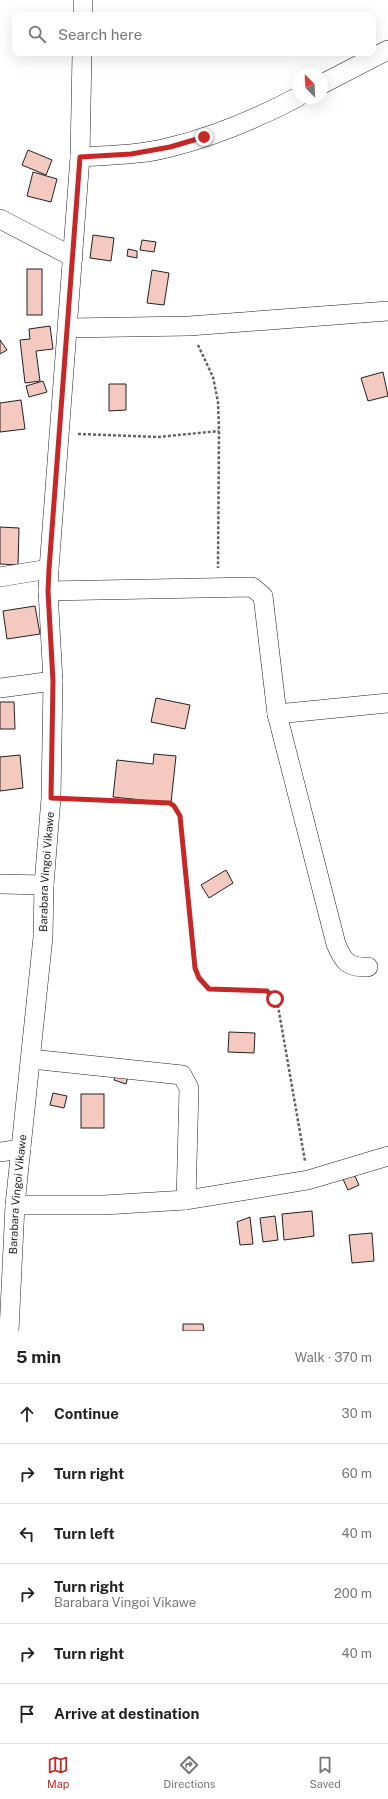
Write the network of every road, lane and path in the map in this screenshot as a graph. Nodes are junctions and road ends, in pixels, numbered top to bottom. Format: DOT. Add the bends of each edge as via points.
graph roads {
  1 [pos="83,0"];
  2 [pos="83,12"];
  3 [pos="388,50"];
  4 [pos="82,56"];
  5 [pos="328,81"];
  6 [pos="292,100"];
  7 [pos="80,157"];
  8 [pos="0,219"];
  9 [pos="73,257"];
  10 [pos="388,311"];
  11 [pos="189,326"];
  12 [pos="68,328"];
  13 [pos="219,430"];
  14 [pos="60,434"];
  15 [pos="49,569"];
  16 [pos="0,576"];
  17 [pos="218,588"];
  18 [pos="48,591"];
  19 [pos="53,681"];
  20 [pos="0,688"];
  21 [pos="388,703"];
  22 [pos="277,714"];
  23 [pos="51,798"];
  24 [pos="0,884"];
  25 [pos="44,885"];
  26 [pos="368,967"];
  27 [pos="31,1059"];
  28 [pos="21,1148"];
  29 [pos="0,1152"];
  30 [pos="388,1156"];
  31 [pos="308,1180"];
  32 [pos="186,1200"];
  33 [pos="15,1205"];
  34 [pos="13,1246"];
  35 [pos="0,1262"];
  36 [pos="9,1331"];
  1 -- 2 [label="street"];
  3 -- 5 [label="street"];
  4 -- 7 [label="street, Barabara Vingoi Vikawe"];
  6 -- 7 [label="street" via="204,137 170,147 131,154"];
  7 -- 9 [label="street, Barabara Vingoi Vikawe"];
  8 -- 9 [label="street"];
  9 -- 12 [label="street, Barabara Vingoi Vikawe"];
  10 -- 11 [label="street"];
  11 -- 12 [label="street"];
  11 -- 13 [label="path" via="213,377 218,402"];
  12 -- 14 [label="street, Barabara Vingoi Vikawe"];
  13 -- 14 [label="path" via="159,437"];
  13 -- 17 [label="path"];
  14 -- 15 [label="street, Barabara Vingoi Vikawe"];
  15 -- 16 [label="street"];
  15 -- 18 [label="street, Barabara Vingoi Vikawe"];
  17 -- 18 [label="street"];
  17 -- 22 [label="street" via="252,587 263,596"];
  18 -- 19 [label="street, Barabara Vingoi Vikawe"];
  19 -- 20 [label="street"];
  19 -- 23 [label="street, Barabara Vingoi Vikawe"];
  21 -- 22 [label="street"];
  22 -- 26 [label="street" via="336,944 349,964"];
  23 -- 25 [label="street, Barabara Vingoi Vikawe"];
  23 -- 31 [label="path" via="170,803 178,810 195,968 199,978 209,989 267,991 275,999"];
  24 -- 25 [label="street"];
  25 -- 27 [label="street, Barabara Vingoi Vikawe"];
  27 -- 28 [label="street, Barabara Vingoi Vikawe"];
  27 -- 32 [label="street" via="182,1075 189,1088"];
  28 -- 29 [label="street"];
  28 -- 33 [label="street, Barabara Vingoi Vikawe"];
  30 -- 31 [label="street"];
  31 -- 32 [label="street"];
  32 -- 33 [label="street" via="104,1205"];
  33 -- 34 [label="street, Barabara Vingoi Vikawe"];
  34 -- 35 [label="street"];
  34 -- 36 [label="street, Barabara Vingoi Vikawe"];
}
